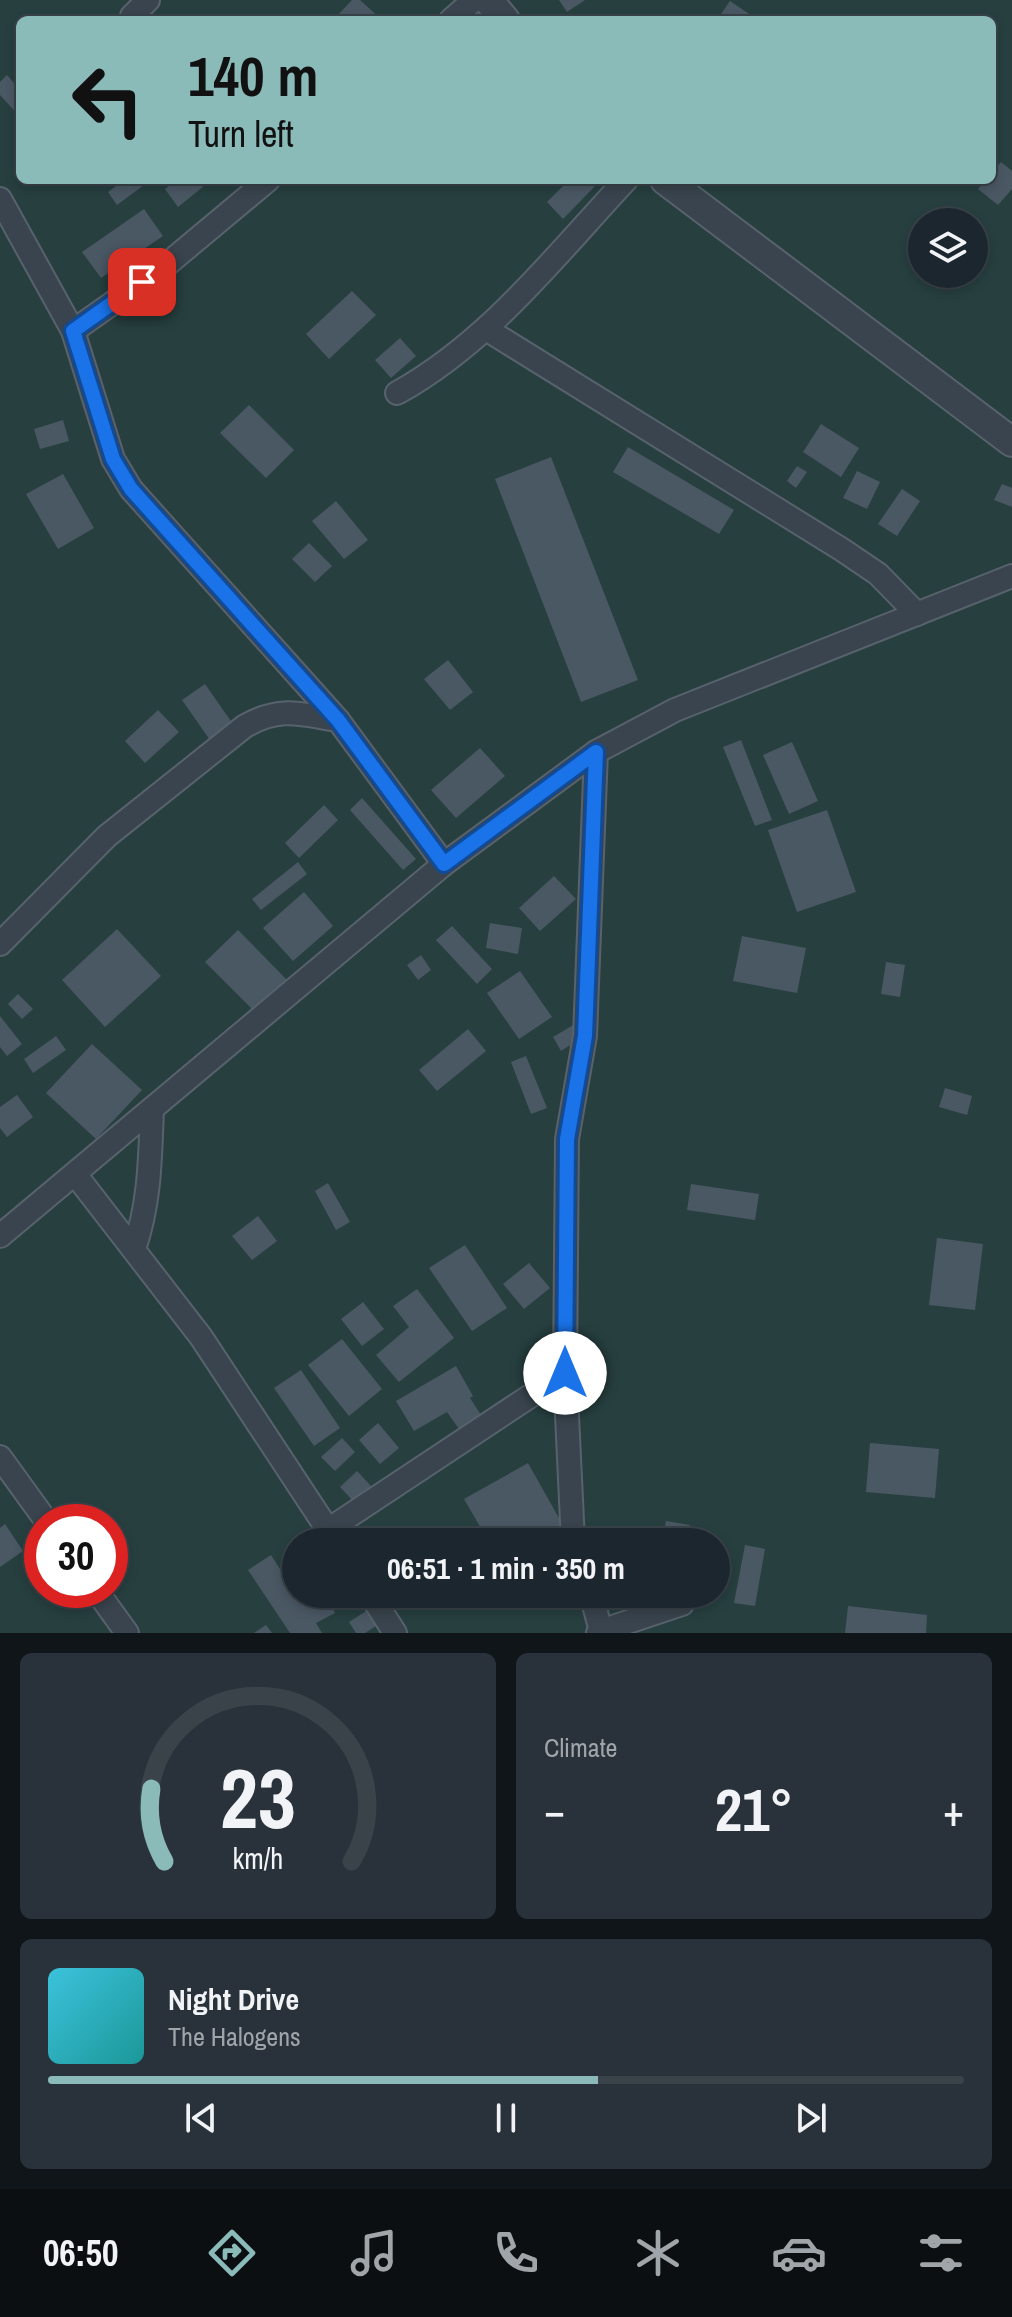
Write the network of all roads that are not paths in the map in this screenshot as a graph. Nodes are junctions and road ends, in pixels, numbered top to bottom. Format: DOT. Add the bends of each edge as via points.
graph roads {
  1 [pos="474,0"];
  2 [pos="488,0"];
  3 [pos="456,16"];
  4 [pos="502,16"];
  5 [pos="263,184"];
  6 [pos="622,184"];
  7 [pos="670,184"];
  8 [pos="0,199"];
  9 [pos="486,329"];
  10 [pos="73,331"];
  11 [pos="397,393"];
  12 [pos="1012,442"];
  13 [pos="1012,576"];
  14 [pos="917,614"];
  15 [pos="338,720"];
  16 [pos="596,752"];
  17 [pos="444,864"];
  18 [pos="0,944"];
  19 [pos="152,1110"];
  20 [pos="75,1174"];
  21 [pos="0,1236"];
  22 [pos="134,1249"];
  23 [pos="565,1373"];
  24 [pos="0,1457"];
  25 [pos="34,1504"];
  26 [pos="327,1528"];
  27 [pos="343,1528"];
  28 [pos="572,1528"];
  29 [pos="109,1608"];
  30 [pos="379,1608"];
  31 [pos="594,1608"];
  32 [pos="670,1608"];
  33 [pos="600,1632"];
  34 [pos="127,1633"];
  35 [pos="395,1633"];
  1 -- 3 [label="street"];
  2 -- 4 [label="street"];
  5 -- 10 [label="street" via="165,266"];
  6 -- 9 [label="street"];
  7 -- 12 [label="street"];
  8 -- 10 [label="street"];
  9 -- 11 [label="street" via="431,374"];
  9 -- 14 [label="street" via="841,549 878,574"];
  10 -- 15 [label="street" via="113,459 131,489"];
  13 -- 14 [label="street"];
  14 -- 16 [label="street" via="675,710"];
  15 -- 17 [label="street"];
  15 -- 18 [label="street" via="281,712 245,726 107,836"];
  16 -- 17 [label="street"];
  16 -- 23 [label="street" via="585,1036 567,1139"];
  17 -- 19 [label="street"];
  19 -- 20 [label="street"];
  19 -- 22 [label="street" via="150,1179"];
  20 -- 21 [label="street"];
  20 -- 22 [label="street"];
  22 -- 26 [label="street" via="201,1337"];
  23 -- 27 [label="street"];
  23 -- 28 [label="street"];
  24 -- 25 [label="street"];
  29 -- 34 [label="street"];
  30 -- 35 [label="street"];
  31 -- 33 [label="street"];
  32 -- 33 [label="street"];
}
